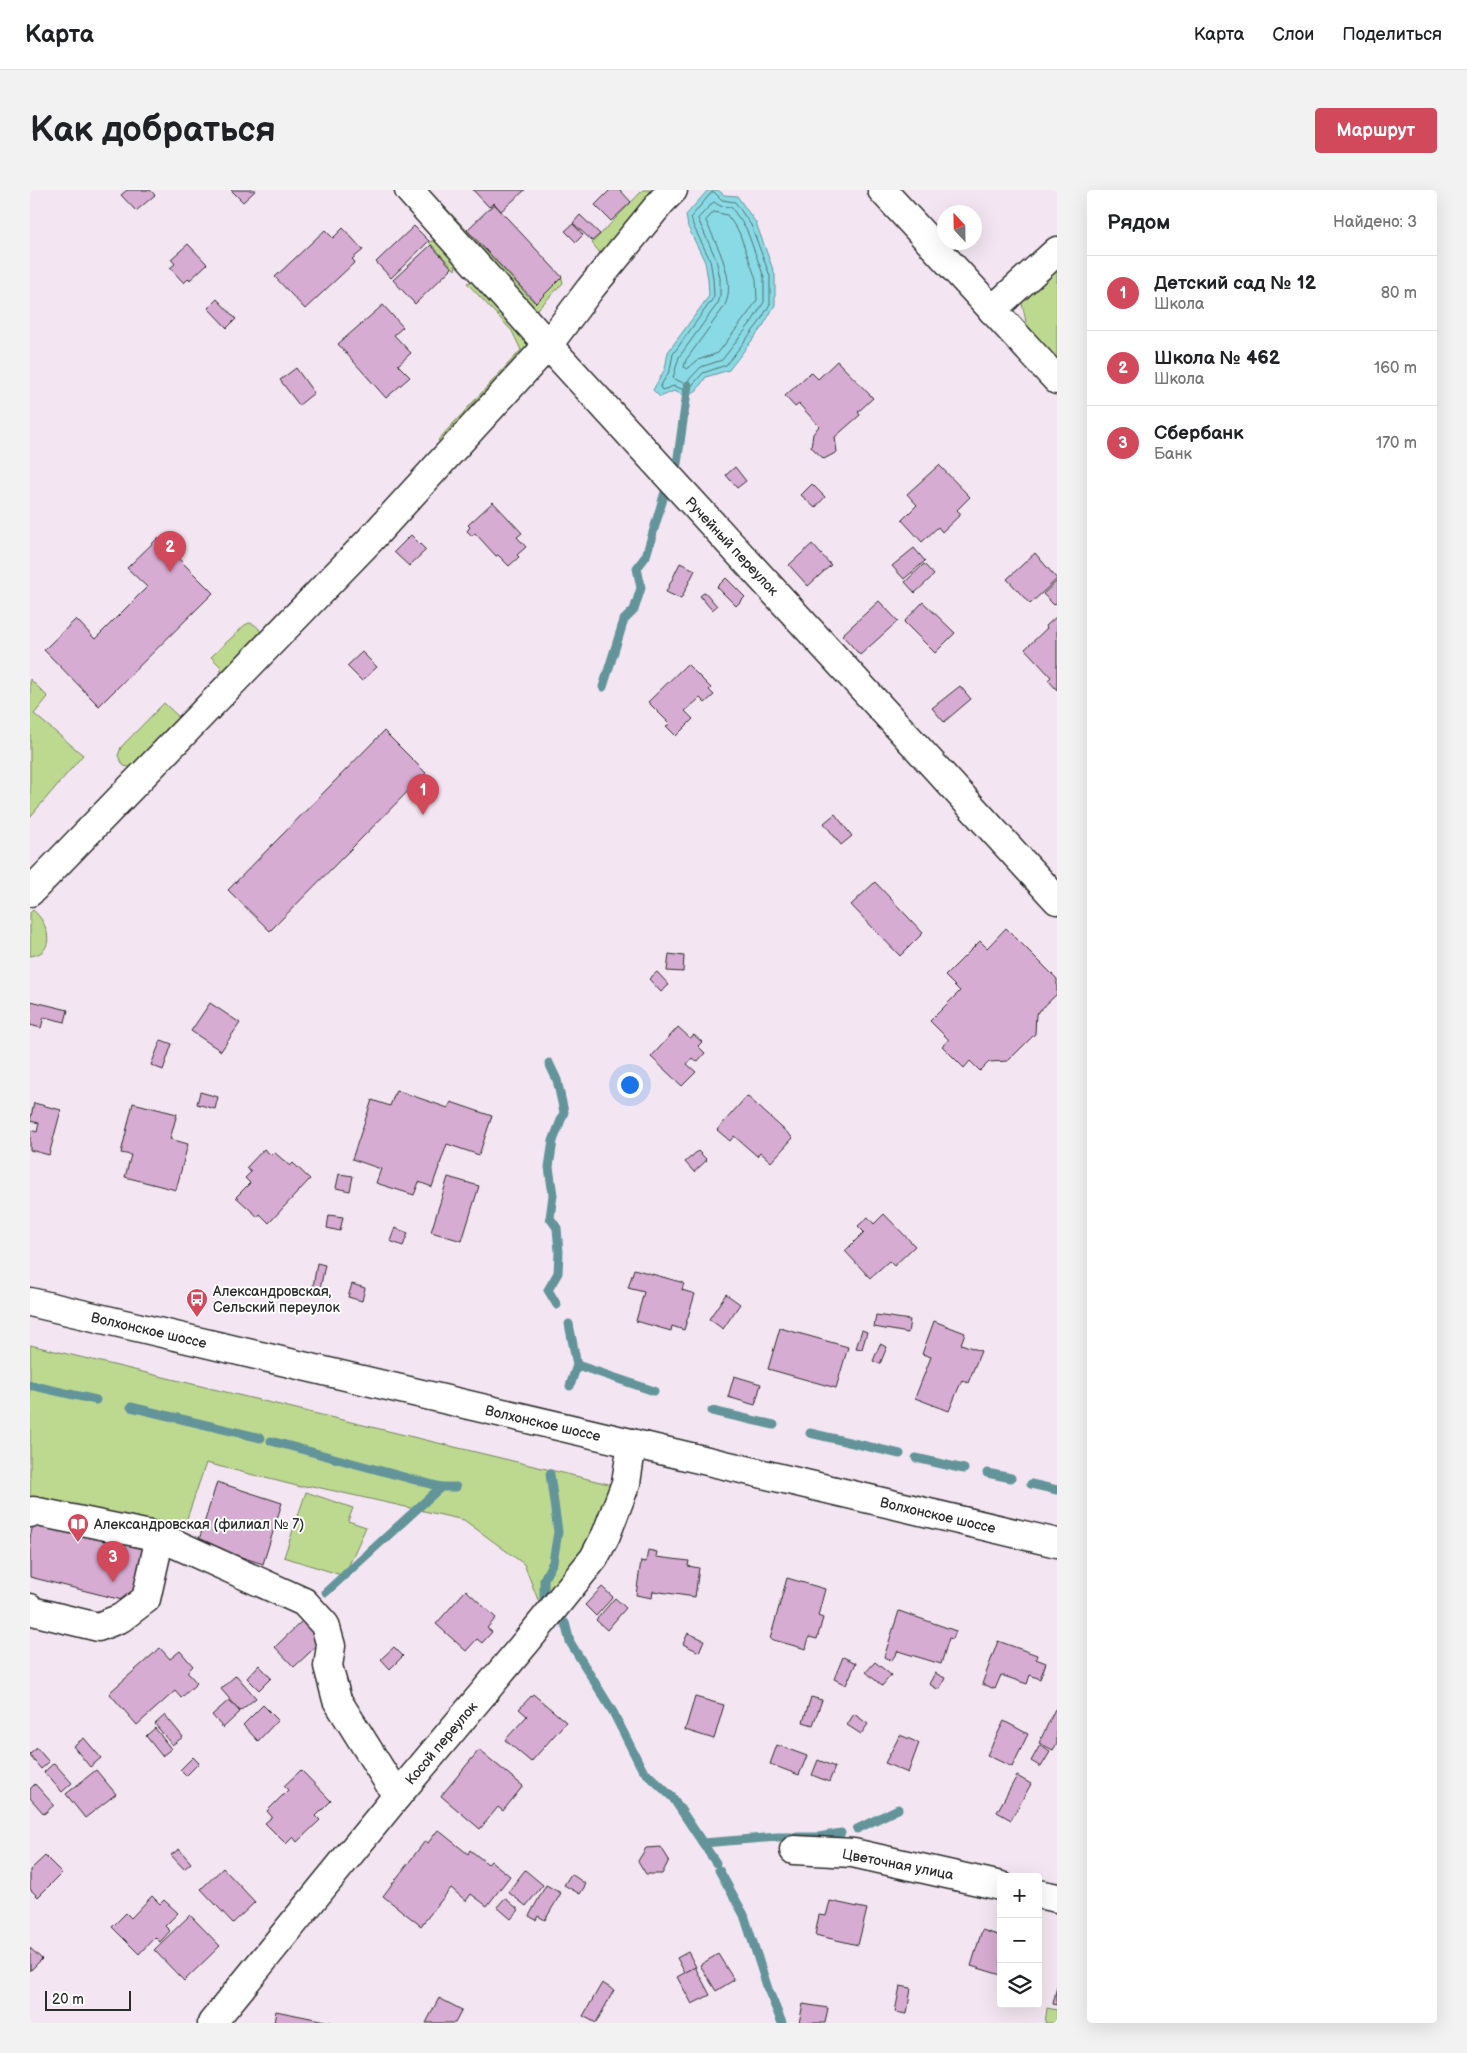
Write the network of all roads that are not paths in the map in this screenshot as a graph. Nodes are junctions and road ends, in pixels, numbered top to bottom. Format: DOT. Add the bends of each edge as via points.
graph roads {
  1 [pos="409,190"];
  2 [pos="673,190"];
  3 [pos="882,190"];
  4 [pos="1057,251"];
  5 [pos="992,310"];
  6 [pos="548,345"];
  7 [pos="1057,380"];
  8 [pos="30,892"];
  9 [pos="1057,900"];
  10 [pos="30,1302"];
  11 [pos="632,1443"];
  12 [pos="30,1513"];
  13 [pos="160,1537"];
  14 [pos="1057,1543"];
  15 [pos="30,1608"];
  16 [pos="397,1796"];
  17 [pos="794,1850"];
  18 [pos="997,1885"];
  19 [pos="1042,1895"];
  20 [pos="1057,1898"];
  21 [pos="212,2023"];
  1 -- 6 [label="street, Ручейный переулок"];
  2 -- 6 [label="street"];
  3 -- 5 [label="street"];
  4 -- 5 [label="street"];
  5 -- 7 [label="street"];
  6 -- 8 [label="street" via="364,546"];
  6 -- 9 [label="street, Ручейный переулок"];
  10 -- 11 [label="street, Волхонское шоссе"];
  11 -- 14 [label="street, Волхонское шоссе"];
  11 -- 16 [label="street, Косой переулок" via="626,1483 594,1558"];
  12 -- 13 [label="street" via="33,1511"];
  13 -- 15 [label="street" via="146,1599 121,1618 98,1627"];
  13 -- 16 [label="street" via="304,1602 325,1625 330,1646 328,1666 337,1700"];
  16 -- 21 [label="street, Косой переулок"];
  17 -- 18 [label="street, Цветочная улица" via="853,1853"];
  19 -- 20 [label="street"];
}
